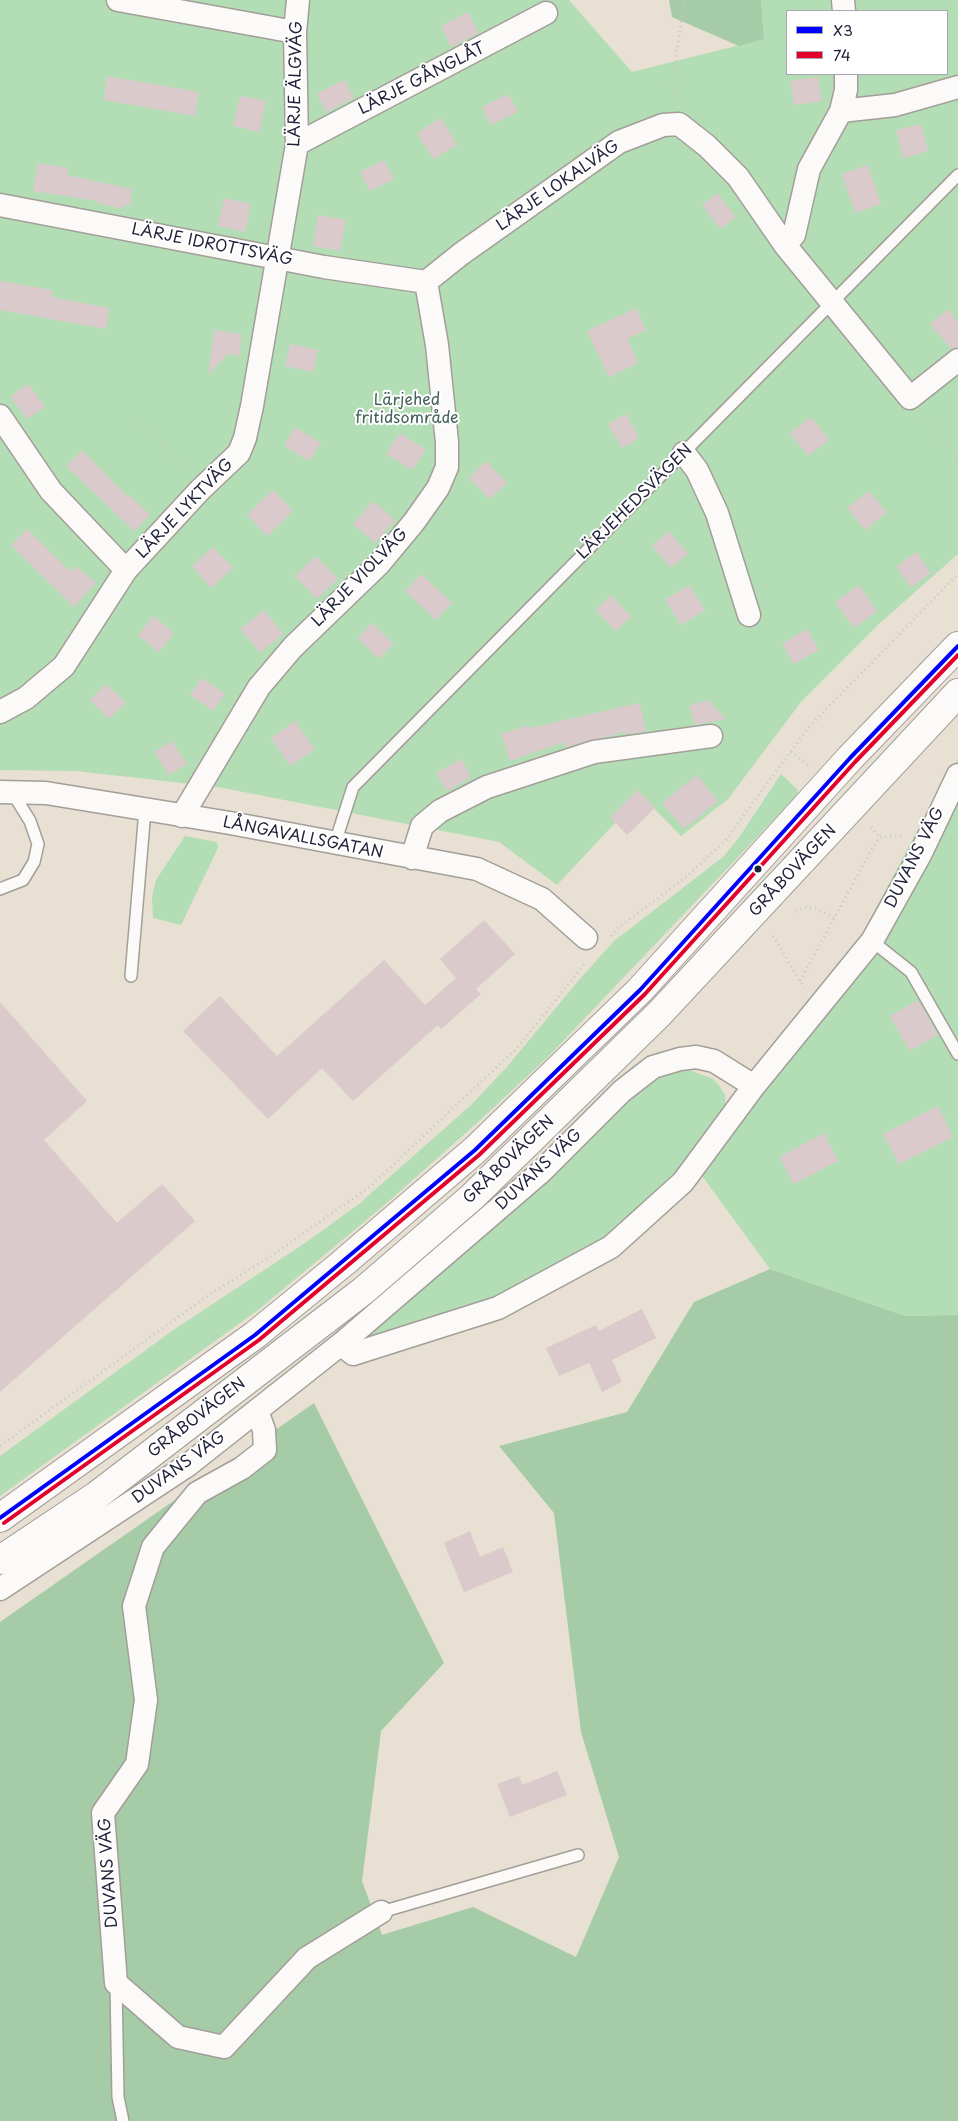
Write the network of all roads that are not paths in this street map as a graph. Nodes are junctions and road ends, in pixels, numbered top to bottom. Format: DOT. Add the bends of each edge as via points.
graph roads {
  1 [pos="118,0"];
  2 [pos="298,0"];
  3 [pos="546,13"];
  4 [pos="295,32"];
  5 [pos="846,75"];
  6 [pos="958,87"];
  7 [pos="841,111"];
  8 [pos="297,144"];
  9 [pos="958,175"];
  10 [pos="0,205"];
  11 [pos="786,245"];
  12 [pos="277,257"];
  13 [pos="426,282"];
  14 [pos="831,301"];
  15 [pos="958,360"];
  16 [pos="0,416"];
  17 [pos="684,453"];
  18 [pos="126,570"];
  19 [pos="749,615"];
  20 [pos="958,646"];
  21 [pos="958,693"];
  22 [pos="0,712"];
  23 [pos="711,736"];
  24 [pos="958,775"];
  25 [pos="6,792"];
  26 [pos="145,810"];
  27 [pos="182,816"];
  28 [pos="335,843"];
  29 [pos="412,858"];
  30 [pos="0,889"];
  31 [pos="872,941"];
  32 [pos="595,944"];
  33 [pos="131,976"];
  34 [pos="958,1054"];
  35 [pos="754,1086"];
  36 [pos="341,1344"];
  37 [pos="257,1410"];
  38 [pos="0,1518"];
  39 [pos="0,1560"];
  40 [pos="0,1589"];
  41 [pos="578,1855"];
  42 [pos="381,1912"];
  43 [pos="116,1983"];
  44 [pos="122,2121"];
  1 -- 4 [label="street"];
  2 -- 4 [label="street, LÄRJE ÄLGVÄG"];
  3 -- 8 [label="street, LÄRJE GÅNGLÅT"];
  4 -- 8 [label="street, LÄRJE ÄLGVÄG"];
  5 -- 7 [label="street"];
  6 -- 7 [label="street" via="895,105"];
  7 -- 11 [label="street" via="809,169 794,235"];
  8 -- 12 [label="street, LÄRJE ÄLGVÄG"];
  9 -- 14 [label="lane, LÄRJEHEDSVÄGEN"];
  10 -- 12 [label="street, LÄRJE IDROTTSVÄG"];
  11 -- 13 [label="street, LÄRJE LOKALVÄG" via="738,178 707,146 679,124 663,125 619,142"];
  11 -- 14 [label="street"];
  12 -- 13 [label="street, LÄRJE IDROTTSVÄG"];
  12 -- 18 [label="street, LÄRJE LYKTVÄG" via="245,438 238,453"];
  13 -- 27 [label="street, LÄRJE VIOLVÄG" via="447,442 447,467 438,488 379,564 293,647 259,687"];
  14 -- 15 [label="street" via="910,398"];
  14 -- 17 [label="lane, LÄRJEHEDSVÄGEN"];
  16 -- 18 [label="street" via="51,491"];
  17 -- 19 [label="street" via="697,470 717,513"];
  17 -- 28 [label="lane, LÄRJEHEDSVÄGEN" via="353,787"];
  18 -- 22 [label="street, LÄRJE LYKTVÄG" via="64,666 26,698"];
  20 -- 38 [label="main road, GRÅBOVÄGEN" via="640,990 475,1150 255,1335"];
  21 -- 39 [label="main road, GRÅBOVÄGEN" via="659,1014 472,1197 355,1297 96,1496"];
  23 -- 29 [label="street" via="594,752 487,787 440,811 422,826"];
  24 -- 31 [label="street, DUVANS VÄG" via="920,855"];
  25 -- 26 [label="street, LÅNGAVALLSGATAN" via="46,793"];
  25 -- 30 [label="lane" via="30,821 38,844 34,862 23,880"];
  26 -- 27 [label="street, LÅNGAVALLSGATAN"];
  26 -- 33 [label="lane"];
  27 -- 28 [label="street, LÅNGAVALLSGATAN"];
  28 -- 29 [label="street, LÅNGAVALLSGATAN"];
  29 -- 32 [label="street, LÅNGAVALLSGATAN" via="478,869 542,899"];
  31 -- 34 [label="lane" via="911,972"];
  31 -- 35 [label="street, DUVANS VÄG"];
  35 -- 36 [label="street, DUVANS VÄG" via="683,1182 611,1247 498,1308 353,1354"];
  35 -- 36 [label="street, DUVANS VÄG" via="714,1061 696,1057 653,1067 622,1091 541,1172"];
  36 -- 37 [label="street, DUVANS VÄG"];
  37 -- 40 [label="street, DUVANS VÄG" via="188,1465"];
  37 -- 43 [label="street, DUVANS VÄG" via="264,1430 265,1450 242,1468 197,1493 153,1547 134,1606 146,1700 137,1764 103,1812"];
  41 -- 42 [label="lane"];
  42 -- 43 [label="street" via="306,1958 224,2047 178,2037"];
  43 -- 44 [label="lane, DUVANS VÄG" via="118,2097"];
}
